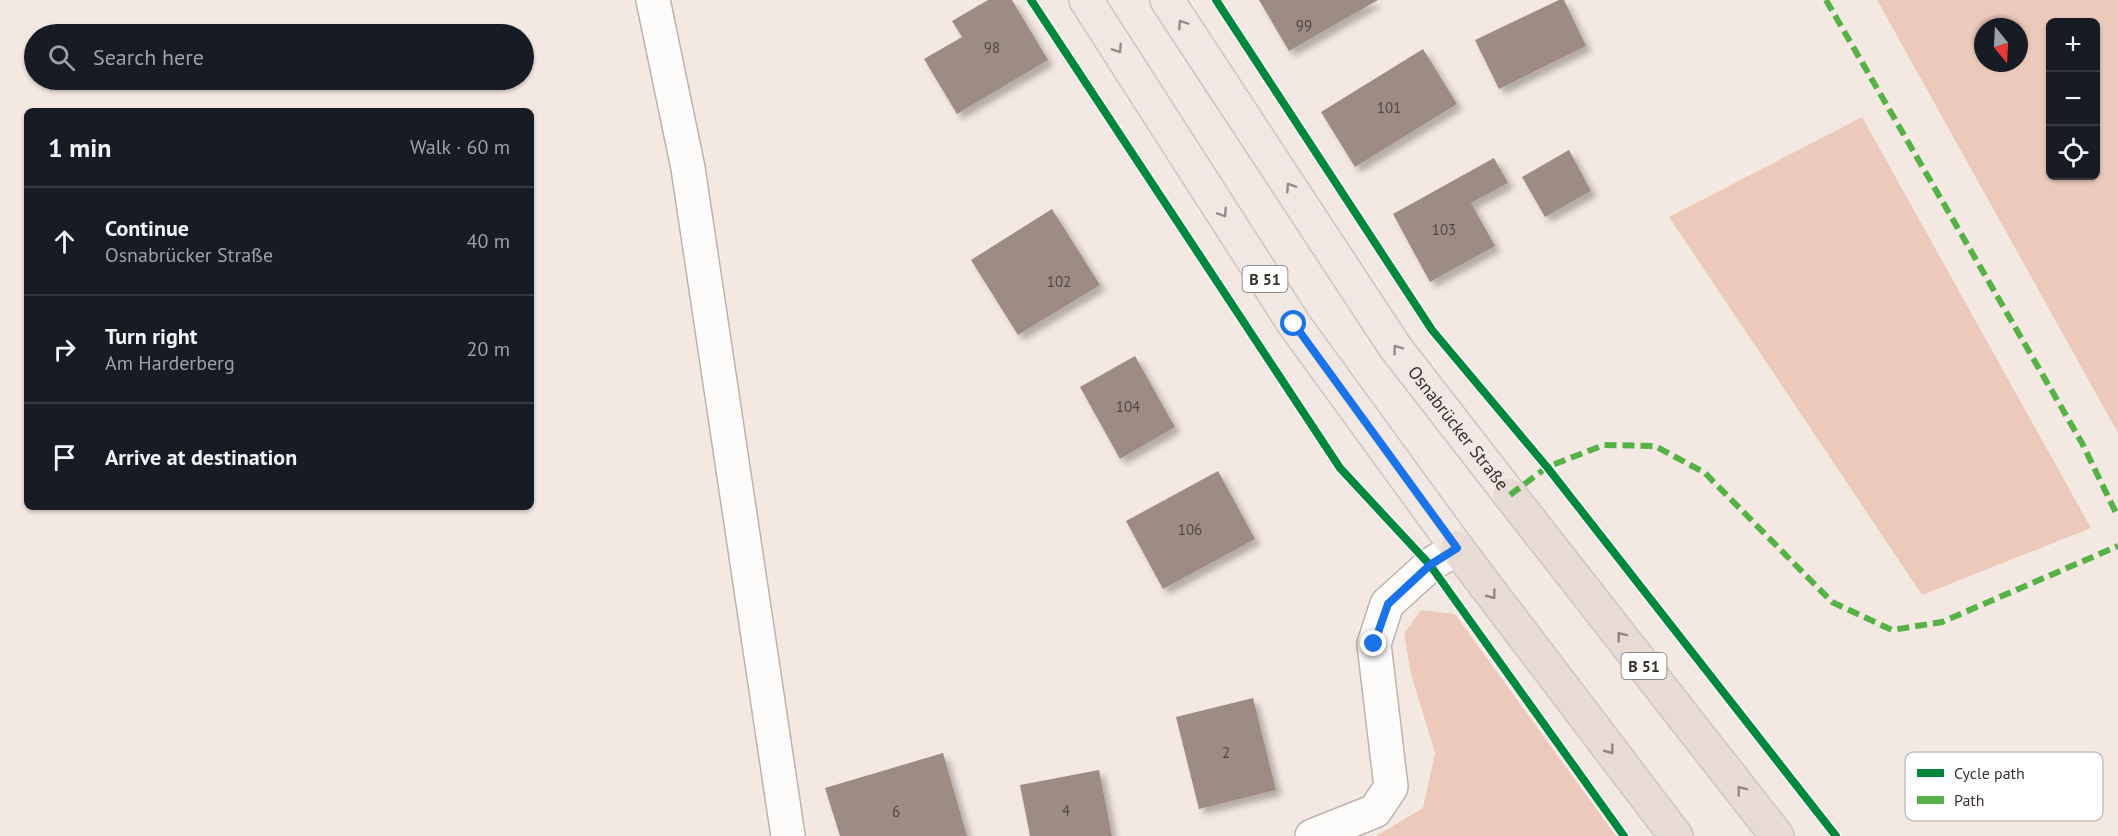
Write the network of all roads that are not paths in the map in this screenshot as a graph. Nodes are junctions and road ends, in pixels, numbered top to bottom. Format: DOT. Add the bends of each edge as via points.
graph roads {
  1 [pos="653,0"];
  2 [pos="1086,0"];
  3 [pos="1167,0"];
  4 [pos="1510,495"];
  5 [pos="1457,548"];
  6 [pos="788,836"];
  7 [pos="1312,836"];
  8 [pos="1676,836"];
  9 [pos="1777,836"];
  1 -- 6 [label="street" via="688,168"];
  2 -- 5 [label="main road, B 51, one-way" via="1294,324"];
  4 -- 3 [label="main road, Osnabrücker Straße / B 51, one-way" via="1395,346"];
  9 -- 4 [label="highway, Osnabrücker Straße / B 51, one-way"];
  5 -- 7 [label="street" via="1430,565 1388,604 1374,644 1391,787 1375,811"];
  5 -- 8 [label="highway, B 51, one-way"];
}
